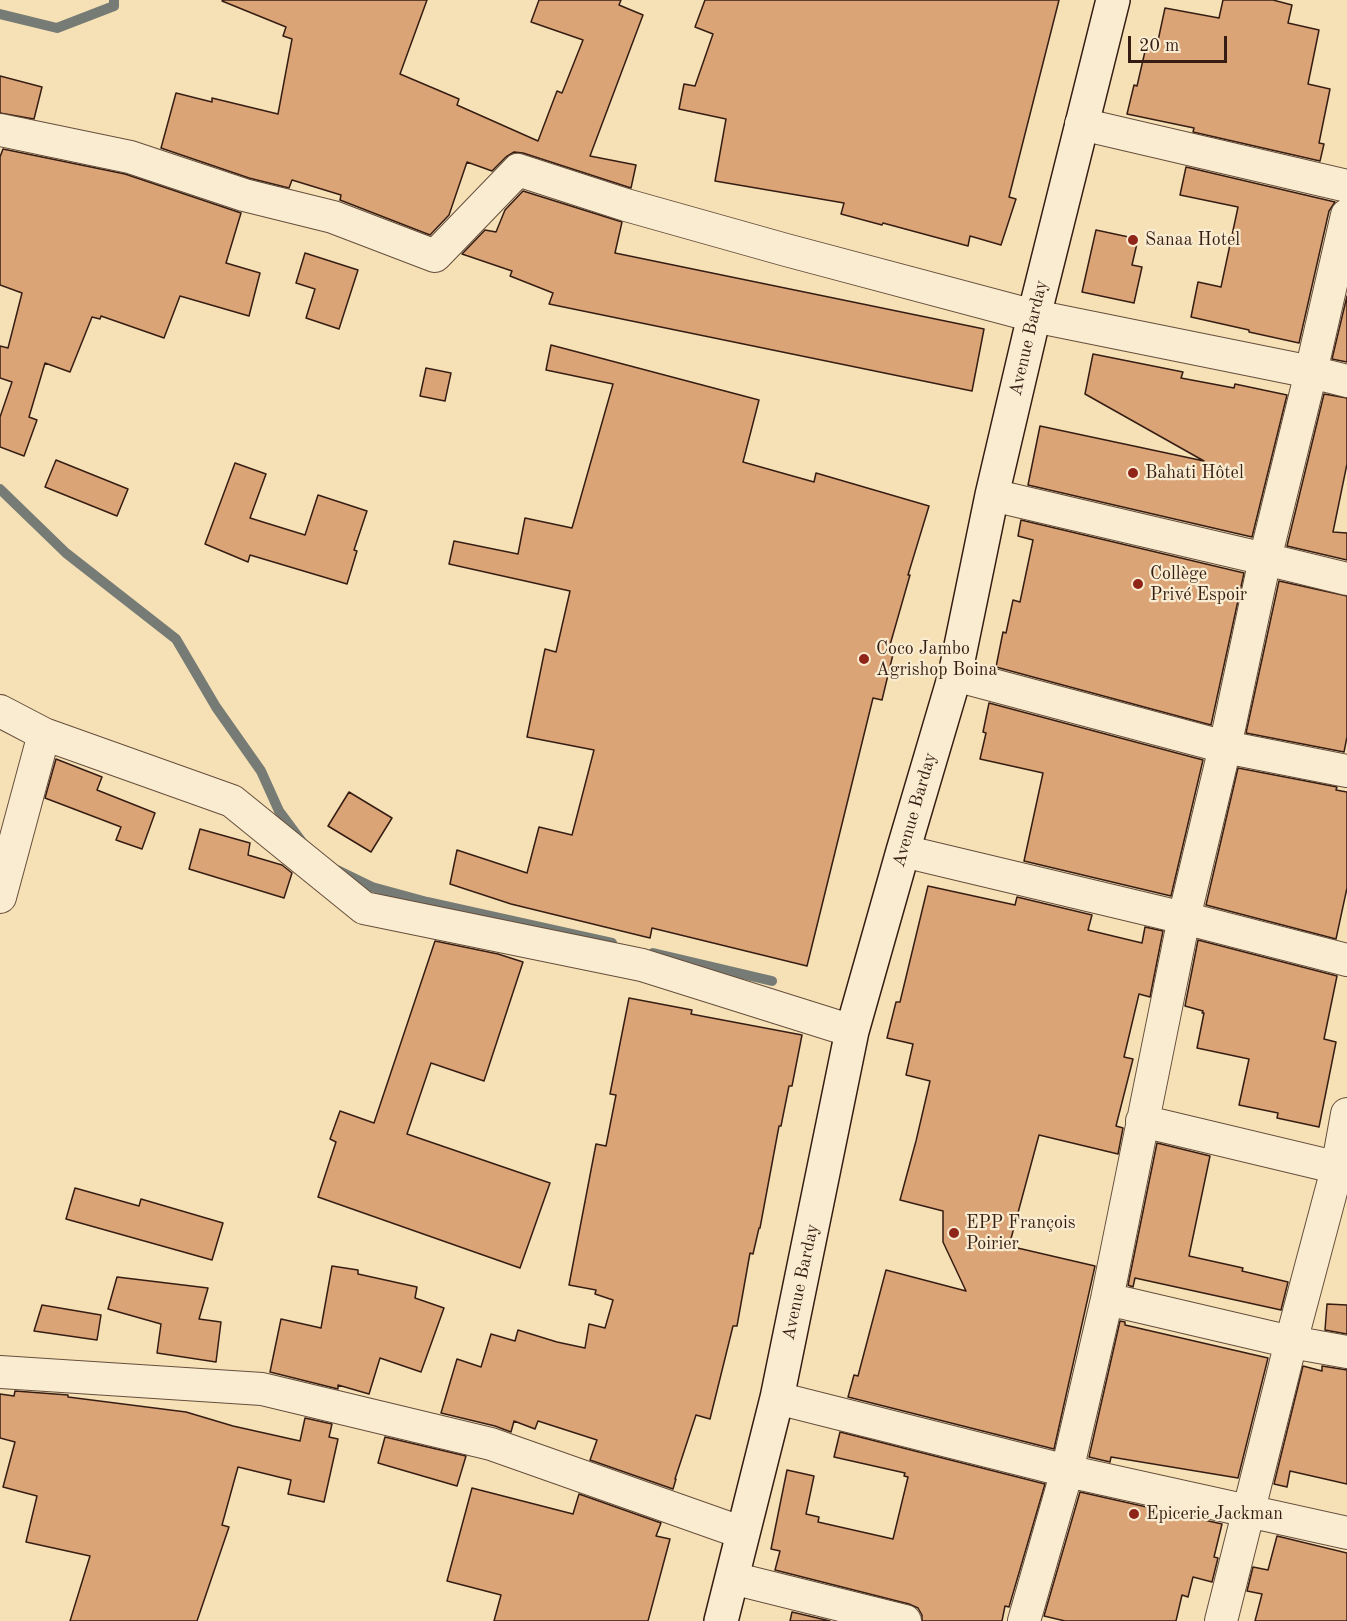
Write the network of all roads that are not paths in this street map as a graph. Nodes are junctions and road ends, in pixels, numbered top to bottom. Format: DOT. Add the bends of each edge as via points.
graph roads {
  1 [pos="1113,0"];
  2 [pos="1081,124"];
  3 [pos="0,130"];
  4 [pos="1347,186"];
  5 [pos="1347,215"];
  6 [pos="1034,316"];
  7 [pos="1311,372"];
  8 [pos="1347,381"];
  9 [pos="992,495"];
  10 [pos="1265,559"];
  11 [pos="1347,579"];
  12 [pos="955,675"];
  13 [pos="0,711"];
  14 [pos="44,734"];
  15 [pos="1225,747"];
  16 [pos="1347,771"];
  17 [pos="903,851"];
  18 [pos="0,897"];
  19 [pos="1185,918"];
  20 [pos="1347,960"];
  21 [pos="852,1031"];
  22 [pos="1347,1114"];
  23 [pos="1143,1121"];
  24 [pos="1342,1170"];
  25 [pos="1107,1299"];
  26 [pos="1291,1342"];
  27 [pos="1347,1352"];
  28 [pos="0,1372"];
  29 [pos="777,1398"];
  30 [pos="1067,1471"];
  31 [pos="1249,1510"];
  32 [pos="743,1533"];
  33 [pos="1347,1533"];
  34 [pos="732,1578"];
  35 [pos="721,1621"];
  36 [pos="905,1621"];
  37 [pos="1023,1621"];
  38 [pos="1221,1621"];
  1 -- 2 [label="main road, Avenue Barday"];
  2 -- 4 [label="street"];
  2 -- 6 [label="main road, Avenue Barday"];
  3 -- 6 [label="street" via="130,157 244,195 333,217 435,256 518,170 626,205"];
  5 -- 7 [label="street"];
  6 -- 7 [label="street"];
  6 -- 9 [label="main road, Avenue Barday"];
  7 -- 8 [label="street"];
  7 -- 10 [label="street"];
  9 -- 10 [label="street"];
  9 -- 12 [label="main road, Avenue Barday"];
  10 -- 11 [label="street"];
  10 -- 15 [label="street"];
  12 -- 15 [label="street"];
  12 -- 17 [label="main road, Avenue Barday"];
  13 -- 14 [label="street"];
  14 -- 18 [label="street"];
  14 -- 21 [label="street" via="232,801 364,908 642,965"];
  15 -- 16 [label="street"];
  15 -- 19 [label="street"];
  17 -- 19 [label="street"];
  17 -- 21 [label="main road, Avenue Barday"];
  19 -- 20 [label="street"];
  19 -- 23 [label="street"];
  21 -- 29 [label="main road, Avenue Barday"];
  22 -- 24 [label="street"];
  23 -- 24 [label="street"];
  23 -- 25 [label="street"];
  24 -- 26 [label="street"];
  25 -- 26 [label="street"];
  25 -- 30 [label="street"];
  26 -- 27 [label="street"];
  26 -- 31 [label="street"];
  28 -- 32 [label="street" via="262,1389 491,1444"];
  29 -- 30 [label="street"];
  29 -- 32 [label="main road, Avenue Barday"];
  30 -- 31 [label="street"];
  30 -- 37 [label="street"];
  31 -- 33 [label="street"];
  31 -- 38 [label="street"];
  32 -- 34 [label="main road, Avenue Barday"];
  34 -- 35 [label="main road, Avenue Barday"];
  34 -- 36 [label="street"];
}
